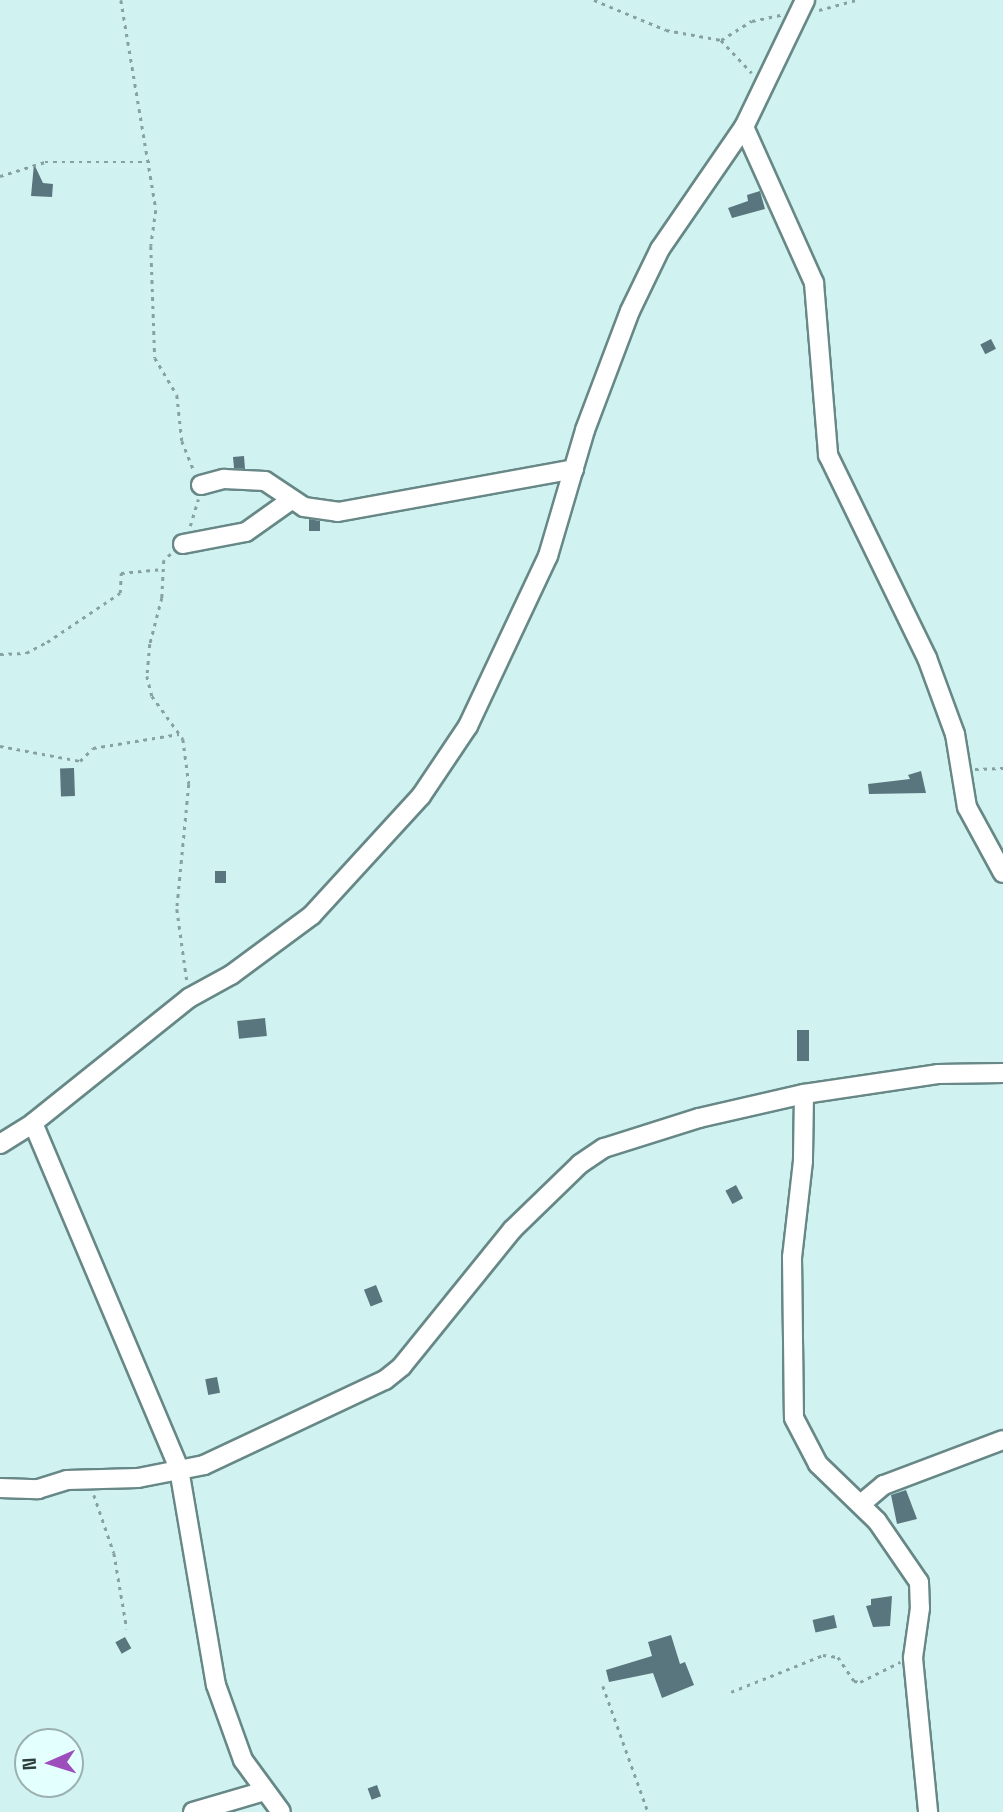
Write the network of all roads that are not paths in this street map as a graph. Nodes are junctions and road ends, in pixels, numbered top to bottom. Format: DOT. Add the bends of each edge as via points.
graph roads {
  1 [pos="805,0"];
  2 [pos="744,127"];
  3 [pos="574,469"];
  4 [pos="201,485"];
  5 [pos="292,500"];
  6 [pos="183,544"];
  7 [pos="1003,873"];
  8 [pos="1003,1073"];
  9 [pos="804,1094"];
  10 [pos="33,1123"];
  11 [pos="0,1144"];
  12 [pos="1003,1440"];
  13 [pos="179,1469"];
  14 [pos="0,1488"];
  15 [pos="861,1504"];
  16 [pos="265,1791"];
  17 [pos="193,1812"];
  18 [pos="281,1812"];
  19 [pos="928,1812"];
  1 -- 2 [label="street"];
  2 -- 3 [label="street" via="660,249 606,371"];
  2 -- 7 [label="street" via="814,283 828,455 927,658 937,693 949,713 967,807"];
  3 -- 5 [label="street" via="338,512 304,507"];
  3 -- 10 [label="street" via="552,544 510,642 467,726 421,796 312,915 231,975 189,998"];
  4 -- 5 [label="street" via="247,478 265,481"];
  5 -- 6 [label="street" via="246,531"];
  8 -- 9 [label="street" via="938,1074"];
  9 -- 13 [label="street" via="699,1118 604,1148 580,1164 512,1230 402,1366 385,1380 266,1439 204,1465"];
  9 -- 15 [label="street" via="803,1161 792,1256 794,1418 818,1464"];
  10 -- 11 [label="street"];
  10 -- 13 [label="street"];
  12 -- 15 [label="street" via="884,1485"];
  13 -- 14 [label="street" via="38,1489"];
  13 -- 16 [label="street" via="216,1685 243,1760"];
  15 -- 19 [label="street" via="919,1582 913,1658"];
  16 -- 17 [label="street"];
  16 -- 18 [label="street"];
}
